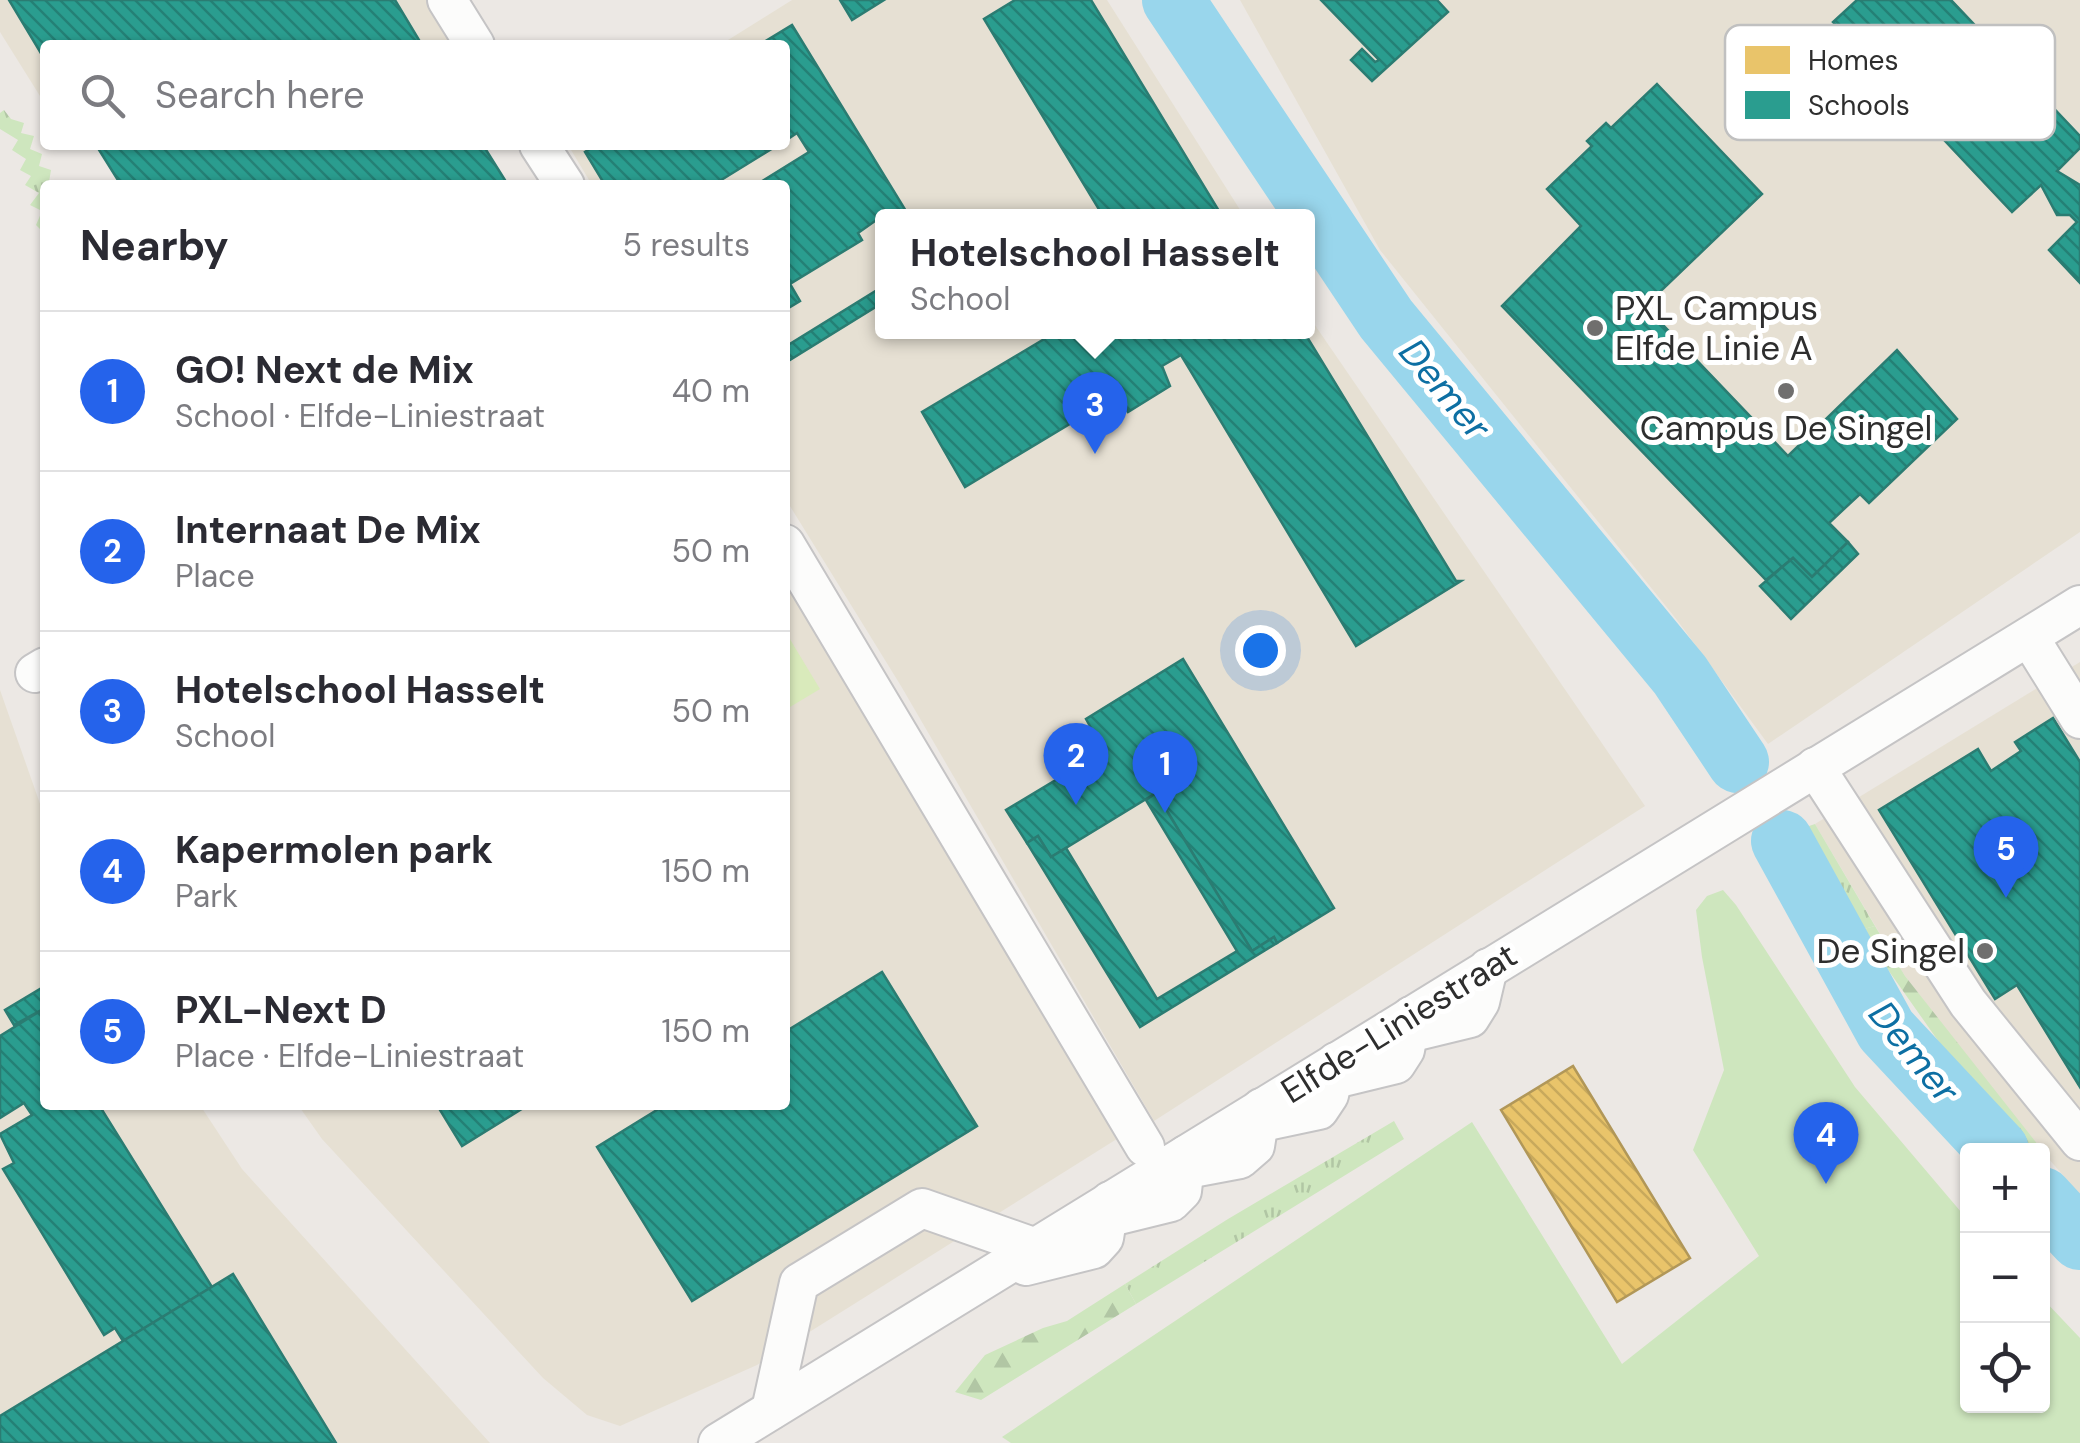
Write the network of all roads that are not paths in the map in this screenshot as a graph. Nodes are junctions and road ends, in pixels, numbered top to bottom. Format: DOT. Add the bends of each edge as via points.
graph roads {
  1 [pos="446,0"];
  2 [pos="472,40"];
  3 [pos="542,150"];
  4 [pos="562,180"];
  5 [pos="790,552"];
  6 [pos="2080,605"];
  7 [pos="2030,637"];
  8 [pos="2080,718"];
  9 [pos="1815,767"];
  10 [pos="2080,1140"];
  11 [pos="1166,1162"];
  12 [pos="1022,1261"];
  13 [pos="771,1410"];
  14 [pos="718,1443"];
  1 -- 2 [label="street"];
  3 -- 4 [label="street"];
  5 -- 11 [label="street"];
  6 -- 7 [label="street, Elfde-Liniestraat"];
  7 -- 8 [label="street"];
  7 -- 9 [label="street, Elfde-Liniestraat"];
  9 -- 10 [label="street" via="1968,1003"];
  9 -- 11 [label="street, Elfde-Liniestraat" via="1323,1076"];
  11 -- 12 [label="street, Elfde-Liniestraat"];
  12 -- 13 [label="street, Elfde-Liniestraat"];
  12 -- 13 [label="street" via="922,1208 799,1284"];
  13 -- 14 [label="street, Elfde-Liniestraat"];
}
